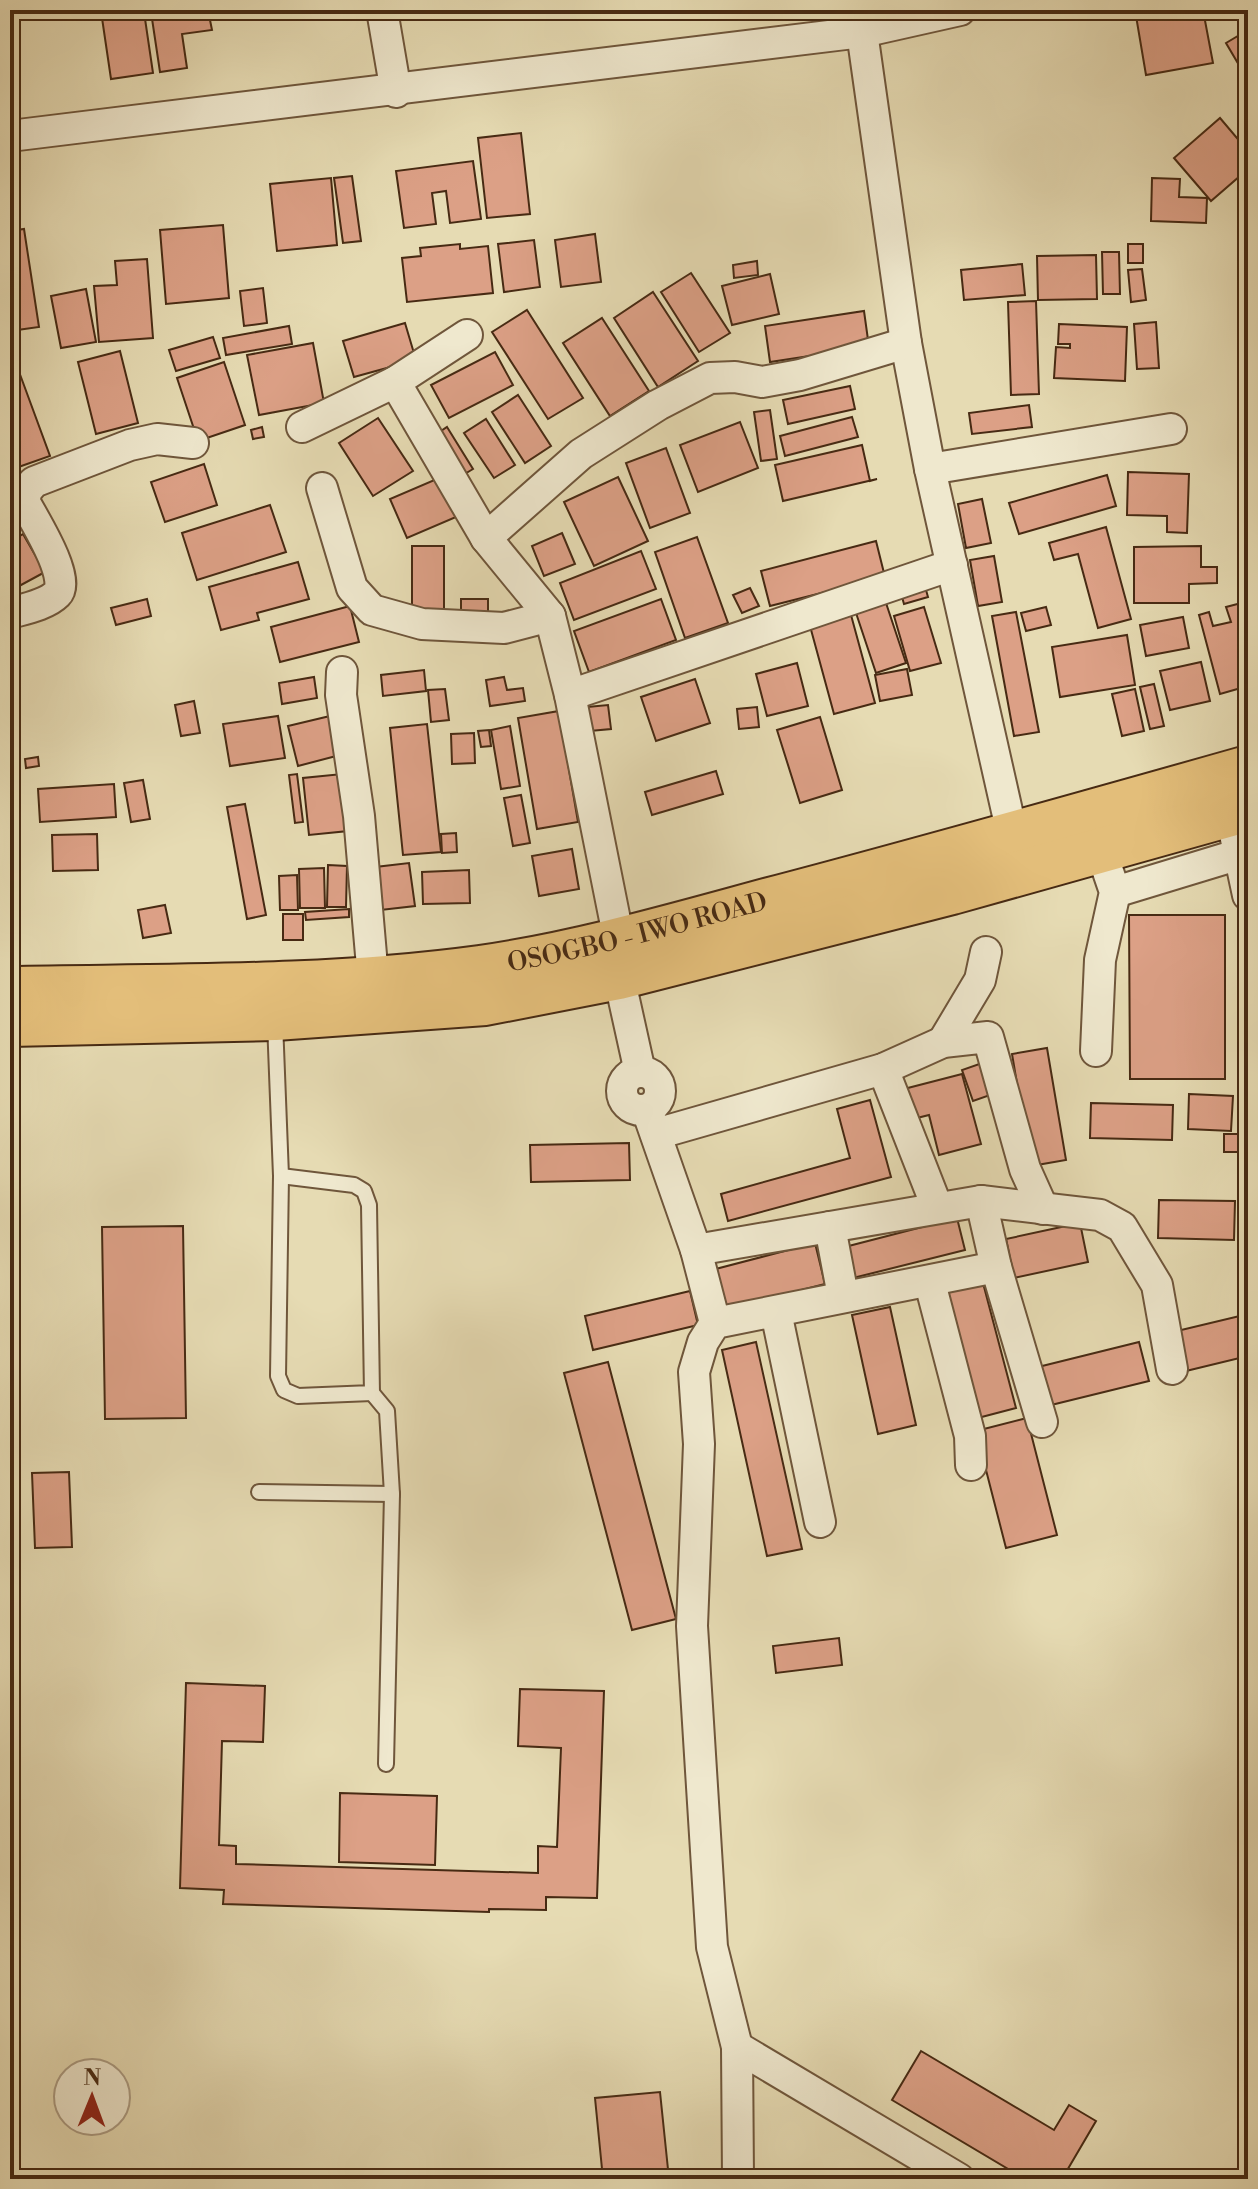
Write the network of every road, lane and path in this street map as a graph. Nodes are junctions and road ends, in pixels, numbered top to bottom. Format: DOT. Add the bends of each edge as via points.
graph roads {
  1 [pos="382,10"];
  2 [pos="960,10"];
  3 [pos="862,32"];
  4 [pos="396,92"];
  5 [pos="10,136"];
  6 [pos="467,335"];
  7 [pos="906,343"];
  8 [pos="395,382"];
  9 [pos="302,427"];
  10 [pos="1171,429"];
  11 [pos="193,443"];
  12 [pos="930,469"];
  13 [pos="322,488"];
  14 [pos="486,538"];
  15 [pos="952,565"];
  16 [pos="10,613"];
  17 [pos="550,616"];
  18 [pos="342,672"];
  19 [pos="570,695"];
  20 [pos="1248,768"];
  21 [pos="1239,826"];
  22 [pos="1100,848"];
  23 [pos="1017,853"];
  24 [pos="1115,892"];
  25 [pos="1248,895"];
  26 [pos="986,952"];
  27 [pos="619,958"];
  28 [pos="373,978"];
  29 [pos="10,989"];
  30 [pos="102,1004"];
  31 [pos="275,1018"];
  32 [pos="10,1024"];
  33 [pos="943,1042"];
  34 [pos="1096,1051"];
  35 [pos="883,1069"];
  36 [pos="651,1122"];
  37 [pos="281,1176"];
  38 [pos="981,1201"];
  39 [pos="937,1207"];
  40 [pos="1043,1209"];
  41 [pos="830,1227"];
  42 [pos="696,1250"];
  43 [pos="996,1267"];
  44 [pos="930,1283"];
  45 [pos="843,1296"];
  46 [pos="776,1312"];
  47 [pos="715,1323"];
  48 [pos="1172,1369"];
  49 [pos="372,1393"];
  50 [pos="1042,1422"];
  51 [pos="971,1465"];
  52 [pos="259,1492"];
  53 [pos="392,1494"];
  54 [pos="820,1522"];
  55 [pos="386,1764"];
  56 [pos="737,2047"];
  57 [pos="738,2179"];
  58 [pos="959,2179"];
  1 -- 4 [label="street"];
  2 -- 3 [label="street"];
  3 -- 4 [label="street"];
  3 -- 7 [label="street"];
  4 -- 5 [label="street"];
  6 -- 8 [label="street"];
  7 -- 12 [label="street"];
  7 -- 14 [label="street" via="775,379 710,378 581,454"];
  8 -- 9 [label="street"];
  8 -- 14 [label="street"];
  10 -- 12 [label="street"];
  11 -- 16 [label="street" via="157,439 130,445 34,482 24,501 61,571 61,585 41,603"];
  12 -- 15 [label="street"];
  13 -- 17 [label="street" via="352,588 372,610 422,624 504,628"];
  14 -- 17 [label="street"];
  15 -- 19 [label="street"];
  15 -- 23 [label="street"];
  17 -- 19 [label="street"];
  18 -- 28 [label="street"];
  19 -- 27 [label="street"];
  20 -- 23 [label="main road, OSOGBO - IWO ROAD"];
  21 -- 22 [label="main road, OSOGBO - IWO ROAD"];
  21 -- 24 [label="street"];
  21 -- 25 [label="street"];
  22 -- 23 [label="main road, OSOGBO - IWO ROAD"];
  22 -- 24 [label="street"];
  23 -- 27 [label="main road, OSOGBO - IWO ROAD"];
  24 -- 34 [label="street" via="1100,960"];
  26 -- 33 [label="street" via="980,980"];
  27 -- 28 [label="main road, OSOGBO - IWO ROAD"];
  27 -- 31 [label="main road, OSOGBO - IWO ROAD" via="485,1003"];
  27 -- 36 [label="street" via="640,1072 628,1077 623,1096"];
  28 -- 30 [label="main road, OSOGBO - IWO ROAD"];
  29 -- 30 [label="main road, OSOGBO - IWO ROAD"];
  30 -- 31 [label="main road, OSOGBO - IWO ROAD"];
  30 -- 32 [label="main road, OSOGBO - IWO ROAD"];
  31 -- 37 [label="lane"];
  33 -- 35 [label="street"];
  33 -- 40 [label="street" via="988,1037 1025,1169"];
  35 -- 36 [label="street"];
  35 -- 39 [label="street"];
  36 -- 42 [label="street"];
  37 -- 49 [label="lane" via="354,1185 364,1191 369,1205"];
  37 -- 49 [label="lane" via="278,1376 284,1390 298,1396"];
  38 -- 39 [label="street"];
  38 -- 40 [label="street"];
  38 -- 43 [label="street"];
  39 -- 41 [label="street"];
  40 -- 48 [label="street" via="1100,1215 1122,1227 1157,1285"];
  41 -- 42 [label="street"];
  41 -- 45 [label="street"];
  42 -- 47 [label="street"];
  43 -- 44 [label="street"];
  43 -- 50 [label="street"];
  44 -- 45 [label="street"];
  44 -- 51 [label="street" via="970,1436"];
  45 -- 46 [label="street"];
  46 -- 47 [label="street"];
  46 -- 54 [label="street"];
  47 -- 56 [label="street" via="694,1372 699,1444 692,1626 712,1947"];
  49 -- 53 [label="lane" via="387,1411"];
  52 -- 53 [label="lane"];
  53 -- 55 [label="lane"];
  56 -- 57 [label="street"];
  56 -- 58 [label="street"];
}
